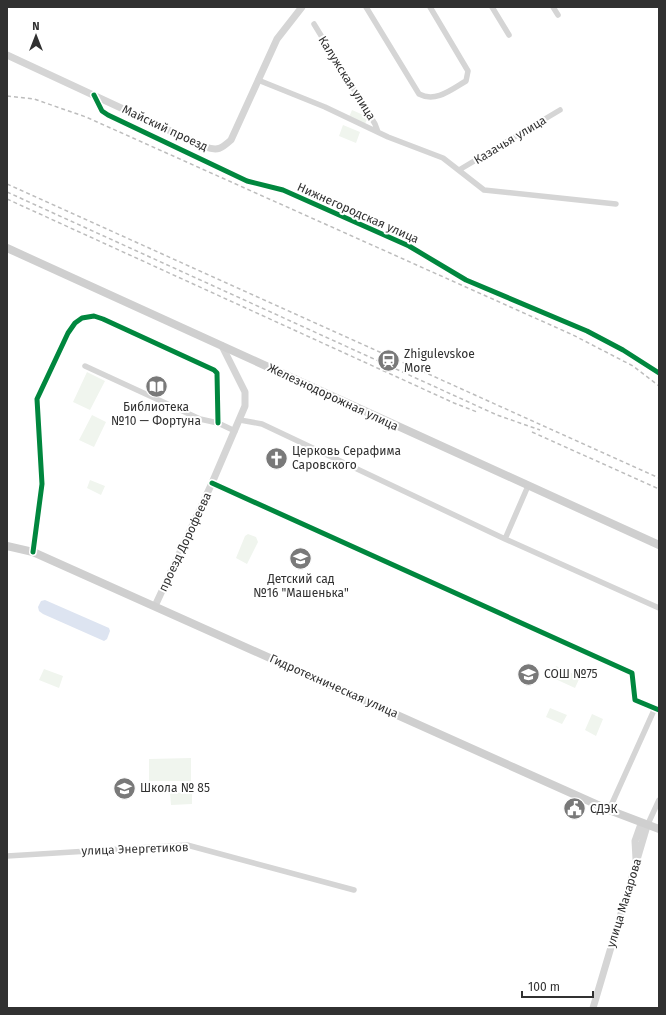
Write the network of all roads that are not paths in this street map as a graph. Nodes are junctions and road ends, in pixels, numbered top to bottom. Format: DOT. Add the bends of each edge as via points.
graph roads {
  1 [pos="302,7"];
  2 [pos="366,7"];
  3 [pos="430,7"];
  4 [pos="492,7"];
  5 [pos="553,7"];
  6 [pos="558,15"];
  7 [pos="314,24"];
  8 [pos="509,35"];
  9 [pos="7,51"];
  10 [pos="7,55"];
  11 [pos="16,58"];
  12 [pos="258,80"];
  13 [pos="94,95"];
  14 [pos="560,110"];
  15 [pos="378,132"];
  16 [pos="459,170"];
  17 [pos="616,204"];
  18 [pos="7,248"];
  19 [pos="222,346"];
  20 [pos="85,366"];
  21 [pos="659,373"];
  22 [pos="240,420"];
  23 [pos="218,423"];
  24 [pos="235,431"];
  25 [pos="212,483"];
  26 [pos="528,486"];
  27 [pos="505,539"];
  28 [pos="659,545"];
  29 [pos="7,546"];
  30 [pos="33,552"];
  31 [pos="155,606"];
  32 [pos="659,608"];
  33 [pos="657,709"];
  34 [pos="659,800"];
  35 [pos="609,810"];
  36 [pos="644,825"];
  37 [pos="659,829"];
  38 [pos="7,856"];
  39 [pos="354,890"];
  40 [pos="592,1008"];
  1 -- 12 [label="street, Майский проезд" via="277,39"];
  2 -- 3 [label="street" via="419,94 434,97 466,81 468,71"];
  4 -- 8 [label="street"];
  5 -- 6 [label="street"];
  7 -- 15 [label="street, Калужская улица"];
  9 -- 11 [label="street"];
  10 -- 11 [label="street"];
  11 -- 13 [label="street"];
  12 -- 13 [label="street, Майский проезд" via="231,140 222,149 216,150"];
  12 -- 15 [label="street"];
  13 -- 21 [label="street, Нижнегородская улица" via="102,111 108,115 247,181 283,190 409,246 466,280 588,331"];
  14 -- 16 [label="street, Казачья улица"];
  15 -- 16 [label="street" via="443,158"];
  16 -- 17 [label="street" via="484,190 494,193"];
  18 -- 19 [label="main road, Железнодорожная улица"];
  19 -- 22 [label="street, проезд Дорофеева" via="245,392 245,406"];
  19 -- 26 [label="main road, Железнодорожная улица"];
  20 -- 23 [label="street" via="200,419"];
  22 -- 24 [label="street, проезд Дорофеева"];
  22 -- 27 [label="street" via="262,424"];
  23 -- 24 [label="street"];
  23 -- 30 [label="street" via="217,377 214,370 103,319 94,316 82,318 68,333 37,399 42,484"];
  24 -- 25 [label="street, проезд Дорофеева"];
  25 -- 31 [label="street, проезд Дорофеева"];
  25 -- 33 [label="street" via="632,673 635,700"];
  26 -- 27 [label="street"];
  26 -- 28 [label="main road, Железнодорожная улица"];
  27 -- 32 [label="street"];
  29 -- 30 [label="main road, Гидротехническая улица"];
  30 -- 31 [label="main road, Гидротехническая улица"];
  31 -- 35 [label="main road, Гидротехническая улица"];
  33 -- 35 [label="street"];
  34 -- 36 [label="street"];
  35 -- 36 [label="main road, Гидротехническая улица"];
  36 -- 37 [label="main road, Гидротехническая улица"];
  36 -- 40 [label="street, улица Макарова" via="635,841 636,862"];
  38 -- 39 [label="street, улица Энергетиков" via="187,845"];
}
